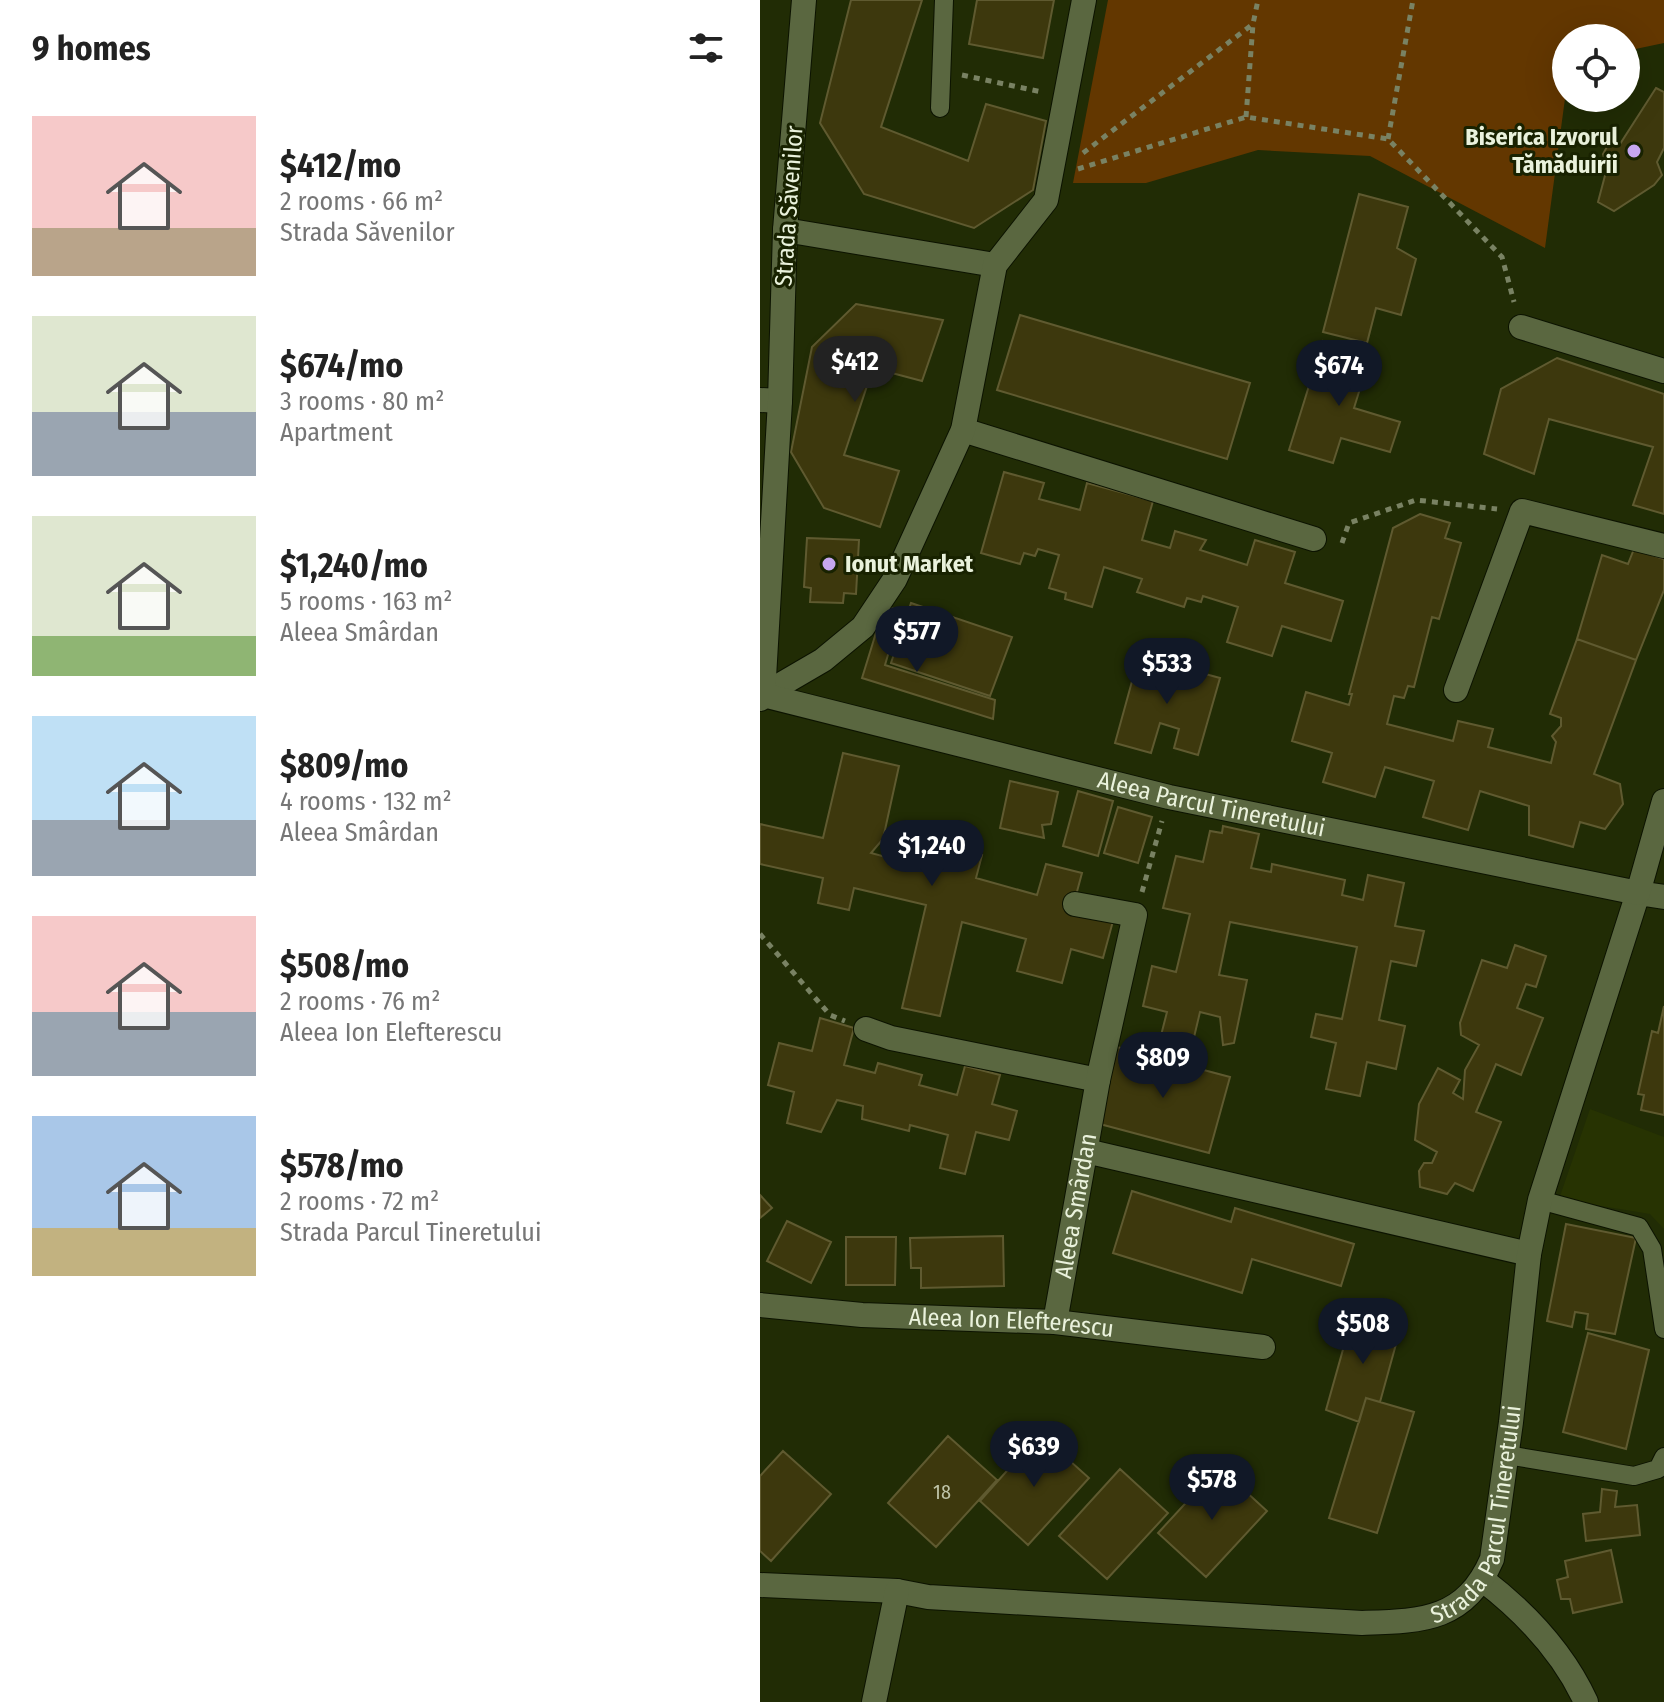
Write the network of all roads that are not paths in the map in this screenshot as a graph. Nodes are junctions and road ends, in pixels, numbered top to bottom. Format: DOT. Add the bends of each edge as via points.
graph roads {
  1 [pos="804,0"];
  2 [pos="944,0"];
  3 [pos="1084,0"];
  4 [pos="940,108"];
  5 [pos="785,230"];
  6 [pos="995,265"];
  7 [pos="1521,327"];
  8 [pos="1664,371"];
  9 [pos="770,401"];
  10 [pos="963,430"];
  11 [pos="1314,539"];
  12 [pos="1664,546"];
  13 [pos="1456,690"];
  14 [pos="761,697"];
  15 [pos="1664,801"];
  16 [pos="1638,893"];
  17 [pos="1664,897"];
  18 [pos="1075,904"];
  19 [pos="866,1029"];
  20 [pos="1098,1080"];
  21 [pos="1086,1151"];
  22 [pos="1540,1200"];
  23 [pos="1529,1254"];
  24 [pos="760,1305"];
  25 [pos="1055,1322"];
  26 [pos="1664,1329"];
  27 [pos="1263,1347"];
  28 [pos="1507,1455"];
  29 [pos="1664,1457"];
  30 [pos="1483,1580"];
  31 [pos="760,1585"];
  32 [pos="897,1591"];
  33 [pos="874,1702"];
  34 [pos="1586,1702"];
  1 -- 5 [label="street, Strada Săvenilor"];
  2 -- 4 [label="lane"];
  3 -- 6 [label="street" via="1046,200"];
  5 -- 6 [label="street"];
  5 -- 9 [label="street, Strada Săvenilor"];
  6 -- 10 [label="street"];
  7 -- 8 [label="street"];
  9 -- 14 [label="street, Strada Săvenilor"];
  10 -- 11 [label="street"];
  10 -- 14 [label="street" via="895,579 863,627 823,660"];
  12 -- 13 [label="street" via="1522,511"];
  14 -- 16 [label="street, Aleea Parcul Tineretului" via="1169,797"];
  15 -- 16 [label="street, Strada Parcul Tineretului"];
  16 -- 17 [label="street, Aleea Parcul Tineretului"];
  16 -- 22 [label="street, Strada Parcul Tineretului"];
  18 -- 20 [label="street, Aleea Smârdan" via="1135,915"];
  19 -- 20 [label="street"];
  20 -- 21 [label="street, Aleea Smârdan"];
  21 -- 23 [label="street"];
  21 -- 25 [label="street, Aleea Smârdan"];
  22 -- 23 [label="street, Strada Parcul Tineretului"];
  22 -- 26 [label="lane" via="1639,1227 1652,1249"];
  23 -- 28 [label="street, Strada Parcul Tineretului"];
  24 -- 25 [label="street, Aleea Ion Elefterescu" via="862,1315"];
  25 -- 27 [label="street, Aleea Ion Elefterescu"];
  28 -- 29 [label="lane" via="1634,1476 1658,1469"];
  28 -- 30 [label="street, Strada Parcul Tineretului" via="1492,1559"];
  30 -- 32 [label="street, Strada Parcul Tineretului" via="1452,1610 1411,1621 1362,1623"];
  30 -- 34 [label="street" via="1546,1636"];
  31 -- 32 [label="street, Strada Parcul Tineretului"];
  32 -- 33 [label="street"];
}
